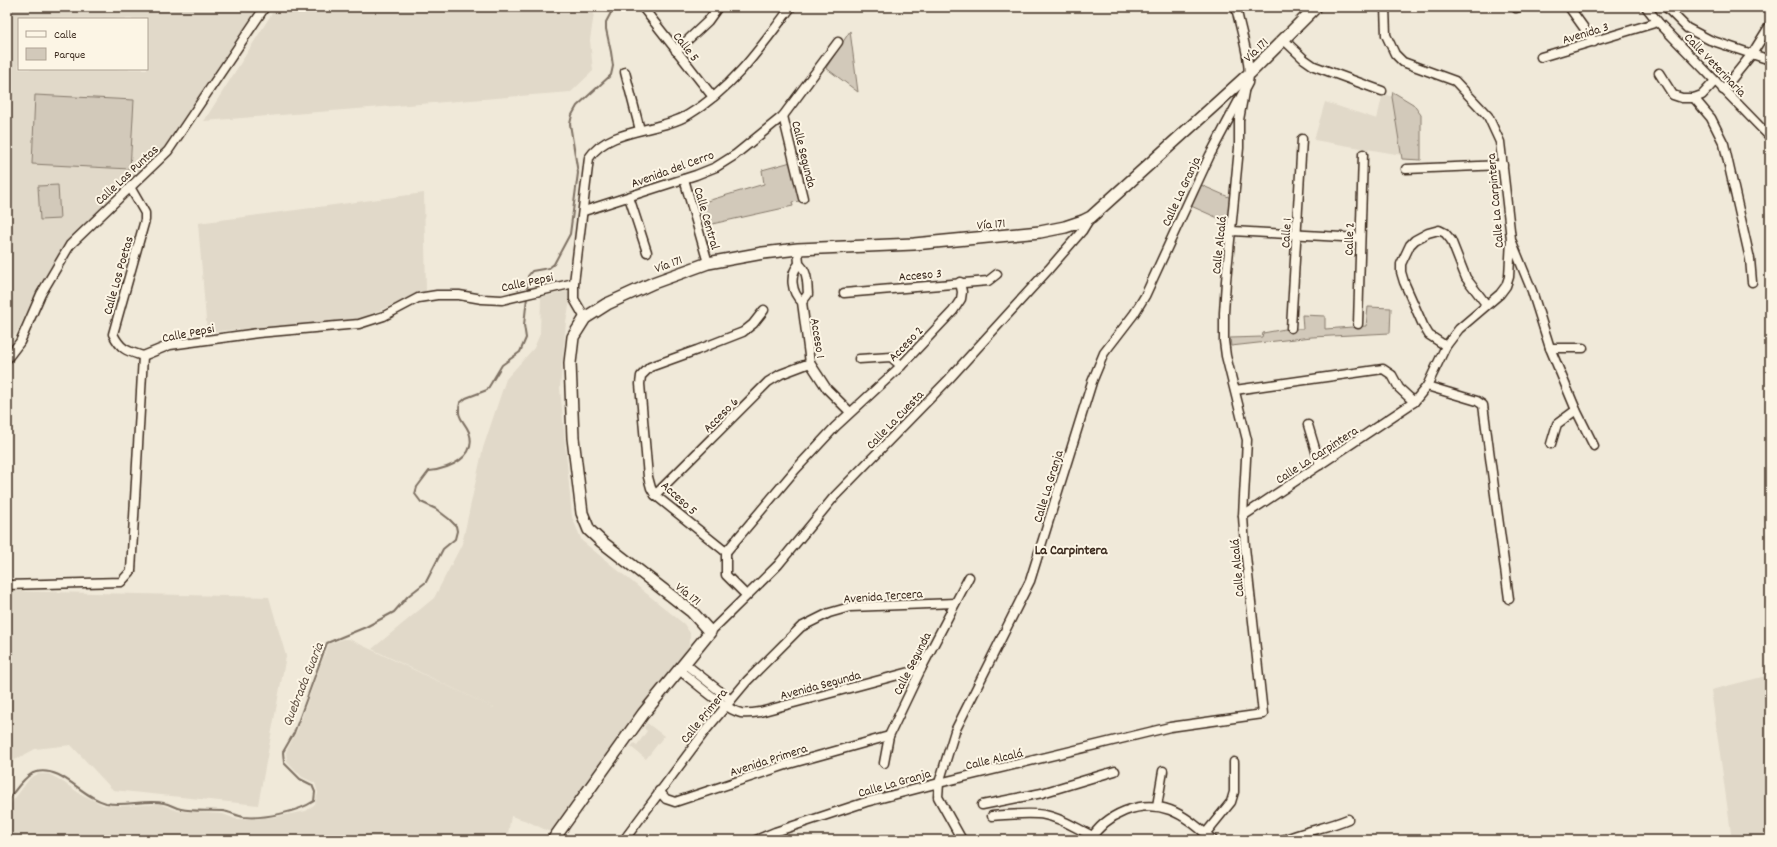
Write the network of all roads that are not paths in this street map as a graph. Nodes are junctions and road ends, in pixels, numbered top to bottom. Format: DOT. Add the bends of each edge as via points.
graph roads {
  1 [pos="265,7"];
  2 [pos="718,7"];
  3 [pos="791,7"];
  4 [pos="1236,7"];
  5 [pos="1316,7"];
  6 [pos="1385,7"];
  7 [pos="1569,7"];
  8 [pos="1646,7"];
  9 [pos="1666,7"];
  10 [pos="645,8"];
  11 [pos="1658,22"];
  12 [pos="1770,25"];
  13 [pos="1284,40"];
  14 [pos="838,42"];
  15 [pos="1594,42"];
  16 [pos="676,51"];
  17 [pos="1752,54"];
  18 [pos="1541,57"];
  19 [pos="1770,60"];
  20 [pos="625,72"];
  21 [pos="1250,73"];
  22 [pos="1659,73"];
  23 [pos="1715,81"];
  24 [pos="1723,90"];
  25 [pos="1382,91"];
  26 [pos="1244,92"];
  27 [pos="713,97"];
  28 [pos="1694,98"];
  29 [pos="783,116"];
  30 [pos="1224,129"];
  31 [pos="640,130"];
  32 [pos="1239,135"];
  33 [pos="1770,137"];
  34 [pos="1302,139"];
  35 [pos="1363,154"];
  36 [pos="1503,165"];
  37 [pos="1406,169"];
  38 [pos="684,179"];
  39 [pos="130,187"];
  40 [pos="629,197"];
  41 [pos="803,198"];
  42 [pos="584,211"];
  43 [pos="1091,217"];
  44 [pos="1232,231"];
  45 [pos="1296,235"];
  46 [pos="1360,238"];
  47 [pos="1511,239"];
  48 [pos="798,249"];
  49 [pos="647,252"];
  50 [pos="708,263"];
  51 [pos="799,264"];
  52 [pos="997,274"];
  53 [pos="960,282"];
  54 [pos="1752,282"];
  55 [pos="574,283"];
  56 [pos="844,293"];
  57 [pos="802,302"];
  58 [pos="1486,304"];
  59 [pos="764,310"];
  60 [pos="585,318"];
  61 [pos="1358,324"];
  62 [pos="1291,328"];
  63 [pos="1446,346"];
  64 [pos="1550,348"];
  65 [pos="1582,348"];
  66 [pos="143,356"];
  67 [pos="7,359"];
  68 [pos="859,359"];
  69 [pos="810,363"];
  70 [pos="901,366"];
  71 [pos="1427,386"];
  72 [pos="1235,390"];
  73 [pos="1414,402"];
  74 [pos="1576,410"];
  75 [pos="850,412"];
  76 [pos="1308,425"];
  77 [pos="1550,444"];
  78 [pos="1594,446"];
  79 [pos="1320,465"];
  80 [pos="655,495"];
  81 [pos="1244,516"];
  82 [pos="726,552"];
  83 [pos="969,577"];
  84 [pos="7,585"];
  85 [pos="746,595"];
  86 [pos="1509,599"];
  87 [pos="956,603"];
  88 [pos="814,619"];
  89 [pos="710,632"];
  90 [pos="682,666"];
  91 [pos="921,669"];
  92 [pos="728,703"];
  93 [pos="889,736"];
  94 [pos="1234,762"];
  95 [pos="884,763"];
  96 [pos="1115,771"];
  97 [pos="1163,771"];
  98 [pos="939,783"];
  99 [pos="659,791"];
  100 [pos="1002,802"];
  101 [pos="982,805"];
  102 [pos="1157,806"];
  103 [pos="1005,815"];
  104 [pos="992,816"];
  105 [pos="1348,818"];
  106 [pos="1205,834"];
  107 [pos="1092,838"];
  108 [pos="553,840"];
  109 [pos="624,840"];
  110 [pos="756,840"];
  111 [pos="882,840"];
  112 [pos="904,840"];
  113 [pos="962,840"];
  114 [pos="1213,840"];
  115 [pos="1283,840"];
  1 -- 39 [label="street, Calle Las Puntas" via="168,151"];
  2 -- 16 [label="street" via="708,21"];
  3 -- 27 [label="street" via="742,70"];
  4 -- 21 [label="street"];
  5 -- 13 [label="main road, Vía 171"];
  6 -- 36 [label="street, Calle La Carpintera" via="1386,35 1395,54 1403,62 1455,81 1471,97 1488,116 1500,142"];
  7 -- 15 [label="street"];
  8 -- 11 [label="street, Calle Veterinaria"];
  9 -- 17 [label="street" via="1687,28 1710,40"];
  10 -- 16 [label="street, Calle 5"];
  11 -- 15 [label="street, Avenida 3"];
  11 -- 23 [label="street, Calle Veterinaria"];
  12 -- 17 [label="street"];
  13 -- 21 [label="main road, Vía 171"];
  13 -- 25 [label="street" via="1314,66"];
  14 -- 29 [label="street, Avenida del Cerro"];
  15 -- 18 [label="street, Avenida 3"];
  16 -- 27 [label="street, Calle 5"];
  17 -- 19 [label="street"];
  17 -- 24 [label="street"];
  20 -- 31 [label="street"];
  21 -- 26 [label="street, Calle La Granja"];
  21 -- 43 [label="main road, Vía 171"];
  22 -- 28 [label="street" via="1673,95"];
  23 -- 24 [label="street, Calle Veterinaria"];
  23 -- 28 [label="street" via="1702,95"];
  24 -- 33 [label="street, Calle Veterinaria"];
  26 -- 30 [label="street, Calle La Granja"];
  26 -- 32 [label="street, Calle Alcalá"];
  27 -- 31 [label="street" via="687,116"];
  28 -- 54 [label="street" via="1711,118 1724,144 1750,258"];
  29 -- 38 [label="street, Avenida del Cerro" via="735,155 716,167"];
  29 -- 41 [label="street, Calle Segunda"];
  30 -- 32 [label="street" via="1231,128"];
  30 -- 98 [label="street, Calle La Granja" via="1145,296 1104,353 1092,382 1030,581 955,731"];
  31 -- 42 [label="street" via="607,141 595,149 589,158"];
  32 -- 44 [label="street, Calle Alcalá"];
  34 -- 45 [label="street, Calle 1"];
  35 -- 46 [label="street, Calle 2"];
  36 -- 37 [label="street"];
  36 -- 47 [label="street, Calle La Carpintera"];
  38 -- 40 [label="street, Avenida del Cerro"];
  38 -- 50 [label="street, Calle Central"];
  39 -- 66 [label="street, Calle Los Poetas" via="145,213 145,220 113,334 118,345"];
  39 -- 67 [label="street, Calle Las Puntas" via="70,245 41,294 20,342"];
  40 -- 42 [label="street, Avenida del Cerro"];
  40 -- 49 [label="street"];
  42 -- 55 [label="street"];
  43 -- 48 [label="main road, Vía 171" via="1065,228 1040,232 914,244"];
  43 -- 85 [label="street, Calle La Cuesta" via="1049,269 949,379 834,497 778,565"];
  44 -- 45 [label="street"];
  44 -- 72 [label="street, Calle Alcalá" via="1224,313 1226,356"];
  45 -- 46 [label="street"];
  45 -- 62 [label="street, Calle 1"];
  46 -- 61 [label="street, Calle 2"];
  47 -- 58 [label="street, Calle La Carpintera" via="1509,277 1500,294"];
  47 -- 64 [label="street" via="1532,291"];
  48 -- 50 [label="main road, Vía 171"];
  48 -- 51 [label="street, Acceso 1"];
  50 -- 60 [label="main road, Vía 171" via="653,283 607,304"];
  51 -- 57 [label="street, Acceso 1" via="804,268 808,288 808,294"];
  51 -- 57 [label="street, Acceso 1" via="794,270 793,284 795,296"];
  52 -- 53 [label="street, Acceso 3" via="988,281"];
  53 -- 56 [label="street, Acceso 3"];
  53 -- 70 [label="street, Acceso 2" via="962,292 957,306"];
  55 -- 60 [label="street" via="574,299"];
  55 -- 66 [label="street, Calle Pepsi" via="502,300 437,294 418,298 384,316 359,324 258,333 170,345"];
  57 -- 69 [label="street, Acceso 1"];
  58 -- 63 [label="street, Calle La Carpintera" via="1459,328"];
  58 -- 63 [label="street" via="1466,278 1451,240 1445,233 1439,230 1428,233 1410,245 1401,264 1404,282 1429,335"];
  59 -- 80 [label="street, Acceso 5" via="743,332 656,363 641,376 648,477"];
  60 -- 89 [label="main road, Vía 171" via="574,337 570,362 573,438 582,513 589,530 692,612"];
  63 -- 71 [label="street, Calle La Carpintera"];
  64 -- 65 [label="street"];
  64 -- 74 [label="street"];
  66 -- 84 [label="street" via="131,571 121,582"];
  68 -- 70 [label="street" via="891,357"];
  69 -- 75 [label="street, Acceso 1" via="827,389"];
  69 -- 80 [label="street, Acceso 6" via="768,382"];
  70 -- 75 [label="street, Acceso 2"];
  71 -- 73 [label="street, Calle La Carpintera"];
  71 -- 86 [label="street" via="1483,405"];
  72 -- 73 [label="street" via="1383,369 1392,375 1399,388"];
  72 -- 81 [label="street, Calle Alcalá" via="1247,440"];
  73 -- 79 [label="street, Calle La Carpintera"];
  74 -- 77 [label="street" via="1557,424"];
  74 -- 78 [label="street"];
  75 -- 82 [label="street" via="796,469"];
  76 -- 79 [label="street"];
  79 -- 81 [label="street, Calle La Carpintera"];
  80 -- 82 [label="street, Acceso 5"];
  81 -- 98 [label="street, Calle Alcalá" via="1245,548 1263,714 1170,727"];
  82 -- 85 [label="street" via="726,575"];
  83 -- 87 [label="street, Calle Segunda"];
  85 -- 89 [label="street, Calle La Cuesta"];
  87 -- 88 [label="street, Avenida Tercera" via="850,608"];
  87 -- 91 [label="street, Calle Segunda"];
  88 -- 92 [label="street, Calle Primera" via="795,633"];
  89 -- 90 [label="main road"];
  90 -- 92 [label="street, Avenida Segunda"];
  90 -- 108 [label="main road" via="643,714"];
  91 -- 92 [label="street, Avenida Segunda" via="760,712 740,713"];
  91 -- 93 [label="street, Calle Segunda"];
  92 -- 99 [label="street, Calle Primera"];
  93 -- 95 [label="street, Calle Segunda"];
  93 -- 99 [label="street, Avenida Primera" via="789,764 675,802 666,799"];
  94 -- 106 [label="street" via="1234,792 1231,802"];
  96 -- 100 [label="street"];
  97 -- 102 [label="street"];
  98 -- 110 [label="street, Calle La Granja" via="866,802"];
  98 -- 113 [label="street" via="938,797"];
  99 -- 109 [label="street, Calle Primera"];
  100 -- 101 [label="street"];
  100 -- 103 [label="street"];
  102 -- 106 [label="street" via="1184,818"];
  102 -- 107 [label="street" via="1127,810 1114,815"];
  103 -- 104 [label="street"];
  103 -- 107 [label="street" via="1046,816 1059,820"];
  105 -- 115 [label="street"];
  106 -- 114 [label="street"];
  111 -- 112 [label="street"];
}
